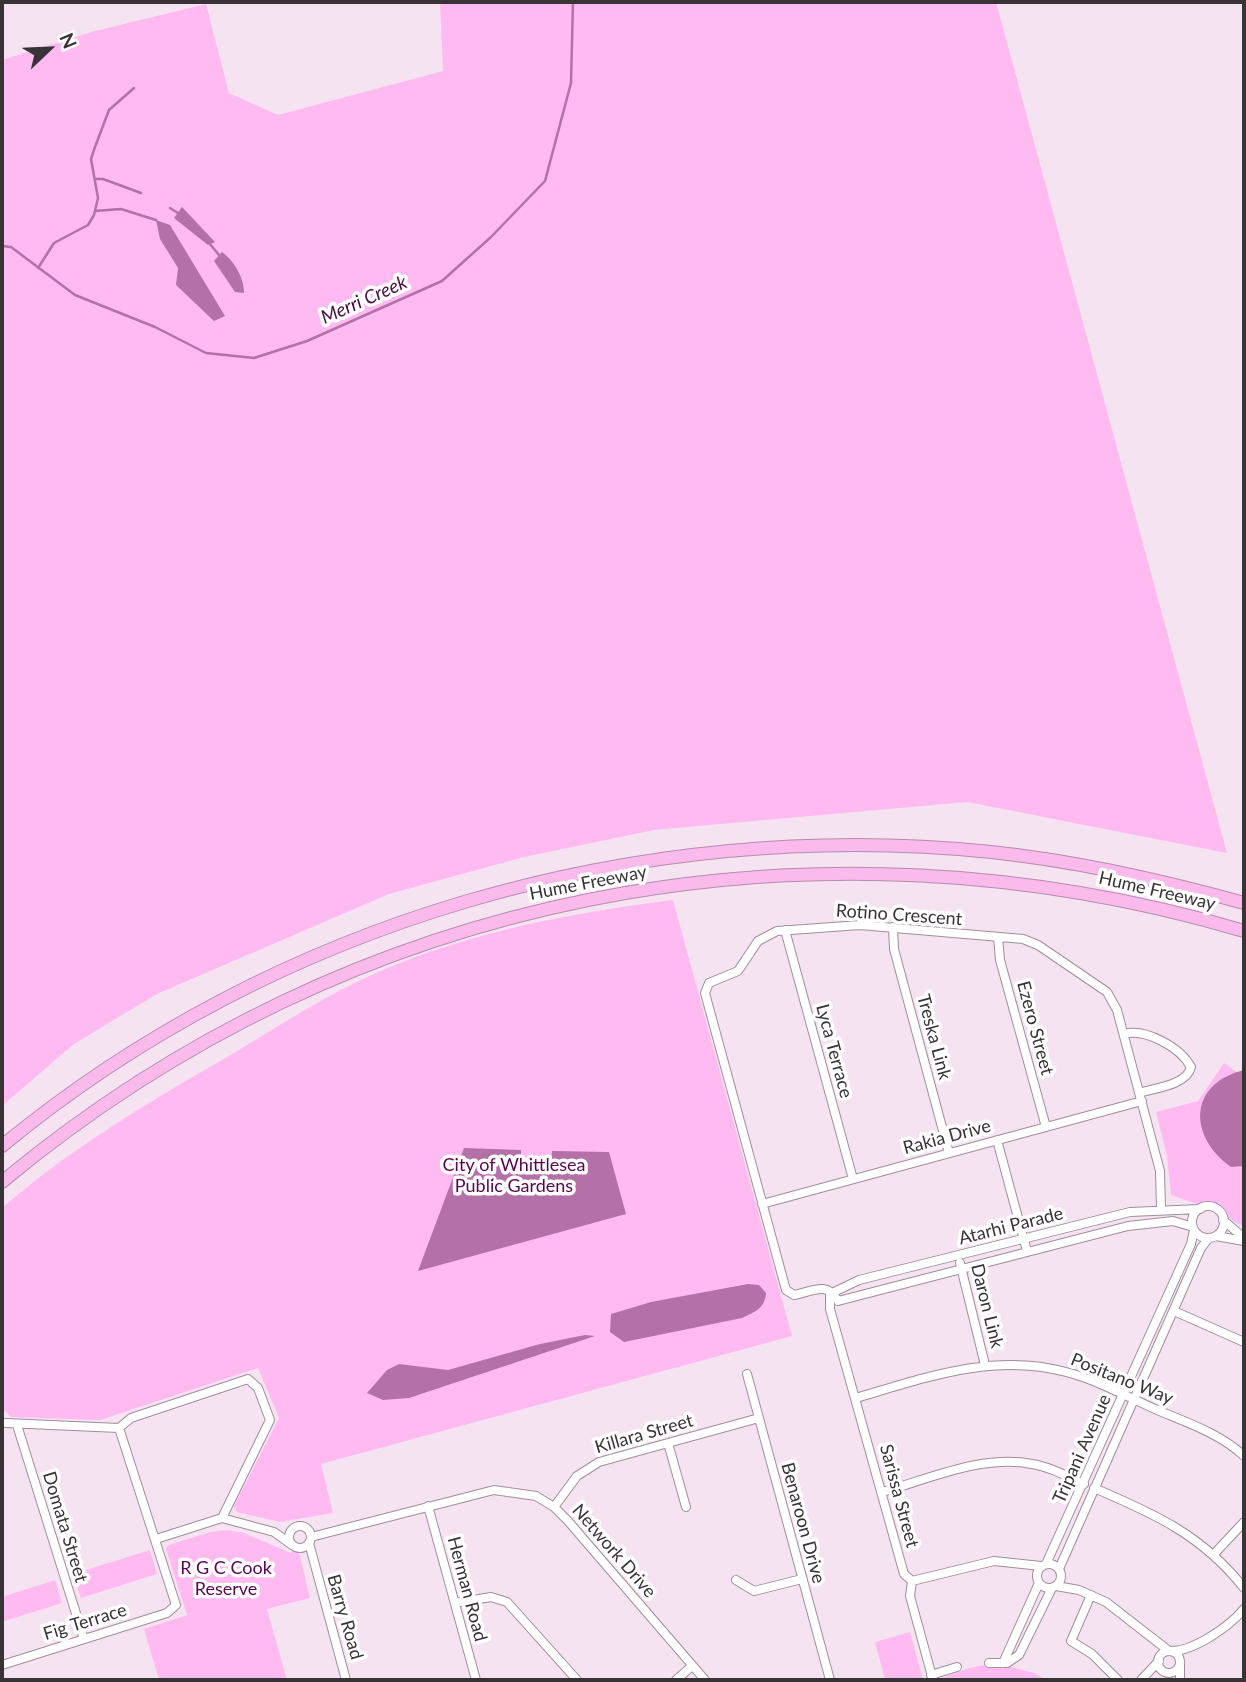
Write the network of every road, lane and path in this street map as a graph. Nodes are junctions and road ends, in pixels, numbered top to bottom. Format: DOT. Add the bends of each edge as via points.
graph roads {
  1 [pos="1244,903"];
  2 [pos="893,928"];
  3 [pos="785,930"];
  4 [pos="1244,931"];
  5 [pos="998,937"];
  6 [pos="1124,1034"];
  7 [pos="1140,1097"];
  8 [pos="1046,1127"];
  9 [pos="997,1140"];
  10 [pos="2,1146"];
  11 [pos="949,1153"];
  12 [pos="853,1179"];
  13 [pos="2,1182"];
  14 [pos="762,1204"];
  15 [pos="1161,1208"];
  16 [pos="1200,1209"];
  17 [pos="1223,1220"];
  18 [pos="1193,1228"];
  19 [pos="1213,1237"];
  20 [pos="1024,1238"];
  21 [pos="1244,1239"];
  22 [pos="1027,1251"];
  23 [pos="958,1255"];
  24 [pos="961,1268"];
  25 [pos="831,1294"];
  26 [pos="838,1301"];
  27 [pos="1174,1311"];
  28 [pos="834,1316"];
  29 [pos="839,1336"];
  30 [pos="829,1339"];
  31 [pos="1244,1342"];
  32 [pos="985,1365"];
  33 [pos="747,1374"];
  34 [pos="1124,1395"];
  35 [pos="856,1398"];
  36 [pos="1134,1399"];
  37 [pos="759,1418"];
  38 [pos="6,1423"];
  39 [pos="17,1425"];
  40 [pos="120,1427"];
  41 [pos="668,1443"];
  42 [pos="1244,1456"];
  43 [pos="1084,1484"];
  44 [pos="1094,1488"];
  45 [pos="882,1492"];
  46 [pos="428,1506"];
  47 [pos="554,1507"];
  48 [pos="686,1507"];
  49 [pos="222,1517"];
  50 [pos="1244,1522"];
  51 [pos="293,1528"];
  52 [pos="274,1532"];
  53 [pos="156,1539"];
  54 [pos="310,1540"];
  55 [pos="296,1547"];
  56 [pos="1215,1553"];
  57 [pos="313,1563"];
  58 [pos="1019,1563"];
  59 [pos="1043,1565"];
  60 [pos="1060,1572"];
  61 [pos="802,1579"];
  62 [pos="1038,1579"];
  63 [pos="736,1580"];
  64 [pos="912,1581"];
  65 [pos="1054,1587"];
  66 [pos="1244,1589"];
  67 [pos="1079,1590"];
  68 [pos="1091,1595"];
  69 [pos="455,1604"];
  70 [pos="1244,1609"];
  71 [pos="1244,1618"];
  72 [pos="1233,1620"];
  73 [pos="84,1639"];
  74 [pos="1153,1641"];
  75 [pos="1192,1646"];
  76 [pos="1170,1651"];
  77 [pos="1159,1660"];
  78 [pos="989,1663"];
  79 [pos="1003,1663"];
  80 [pos="1180,1664"];
  81 [pos="2,1665"];
  82 [pos="692,1666"];
  83 [pos="957,1667"];
  84 [pos="1166,1671"];
  85 [pos="1149,1674"];
  86 [pos="932,1678"];
  87 [pos="346,1680"];
  88 [pos="476,1680"];
  89 [pos="577,1680"];
  90 [pos="676,1680"];
  91 [pos="705,1680"];
  92 [pos="830,1680"];
  93 [pos="1118,1680"];
  94 [pos="1141,1680"];
  95 [pos="1179,1680"];
  1 -- 10 [label="highway, Hume Freeway" via="1097,867 943,848 766,848 597,869 444,908 282,971 117,1062"];
  2 -- 3 [label="street, Rotino Crescent" via="848,925"];
  2 -- 5 [label="street, Rotino Crescent"];
  2 -- 11 [label="street, Treska Link" via="894,949"];
  3 -- 12 [label="street, Lyca Terrace"];
  3 -- 14 [label="street, Rotino Crescent" via="763,937 733,975 709,983 705,989"];
  4 -- 13 [label="highway, Hume Freeway" via="1085,892 909,873 738,877 567,903 400,952 258,1013 121,1093"];
  5 -- 6 [label="street, Rotino Crescent" via="1033,942 1107,992"];
  5 -- 8 [label="street, Ezero Street" via="1000,960"];
  6 -- 7 [label="street, Rotino Crescent"];
  6 -- 7 [label="street, Rakia Drive" via="1149,1034 1191,1067 1180,1081"];
  7 -- 8 [label="street, Rakia Drive"];
  7 -- 15 [label="street, Rotino Crescent" via="1160,1171"];
  8 -- 9 [label="street, Rakia Drive"];
  9 -- 11 [label="street, Rakia Drive"];
  9 -- 20 [label="street"];
  11 -- 12 [label="street, Rakia Drive"];
  12 -- 14 [label="street, Rakia Drive"];
  14 -- 25 [label="street, Rotino Crescent" via="788,1293"];
  15 -- 16 [label="street, Atarhi Parade"];
  15 -- 20 [label="street, Atarhi Parade"];
  16 -- 17 [label="street" via="1214,1208"];
  16 -- 18 [label="street" via="1193,1216"];
  17 -- 19 [label="street" via="1222,1229"];
  17 -- 21 [label="street"];
  18 -- 19 [label="street" via="1200,1236"];
  18 -- 22 [label="street, Atarhi Parade" via="1173,1221 1151,1222"];
  18 -- 34 [label="street, Tripani Avenue" via="1191,1244"];
  19 -- 21 [label="street"];
  19 -- 27 [label="street, Tripani Avenue" via="1202,1248"];
  20 -- 22 [label="street"];
  20 -- 23 [label="street, Atarhi Parade"];
  22 -- 24 [label="street, Atarhi Parade"];
  23 -- 24 [label="street, Daron Link"];
  23 -- 25 [label="street, Atarhi Parade" via="852,1282"];
  24 -- 26 [label="street, Atarhi Parade"];
  24 -- 32 [label="street, Daron Link"];
  25 -- 26 [label="street"];
  25 -- 28 [label="street, Sarissa Street"];
  26 -- 28 [label="street, Sarissa Street"];
  27 -- 31 [label="street"];
  27 -- 36 [label="street, Tripani Avenue"];
  28 -- 29 [label="street, Sarissa Street"];
  29 -- 30 [label="street"];
  29 -- 35 [label="street, Sarissa Street"];
  32 -- 34 [label="street, Positano Way" via="1065,1371"];
  32 -- 35 [label="street, Positano Way"];
  33 -- 37 [label="street, Benaroon Drive"];
  34 -- 36 [label="street, Positano Way"];
  34 -- 43 [label="street, Tripani Avenue"];
  35 -- 45 [label="street, Sarissa Street"];
  36 -- 42 [label="street, Positano Way" via="1218,1437"];
  36 -- 44 [label="street, Tripani Avenue"];
  37 -- 41 [label="street, Killara Street"];
  37 -- 61 [label="street, Benaroon Drive"];
  38 -- 39 [label="street"];
  39 -- 40 [label="street"];
  39 -- 73 [label="street, Domata Street"];
  40 -- 49 [label="street" via="131,1418 248,1379 258,1388 270,1420"];
  40 -- 53 [label="street"];
  41 -- 47 [label="street, Killara Street" via="592,1466"];
  41 -- 48 [label="street"];
  43 -- 45 [label="street" via="1035,1464 1009,1461"];
  43 -- 59 [label="street, Tripani Avenue"];
  44 -- 56 [label="street" via="1175,1526"];
  44 -- 60 [label="street, Tripani Avenue"];
  45 -- 64 [label="street, Sarissa Street" via="904,1574"];
  46 -- 47 [label="street, Network Drive" via="507,1490 536,1496"];
  46 -- 54 [label="street, Network Drive"];
  46 -- 69 [label="street, Herman Road"];
  47 -- 82 [label="street, Network Drive"];
  49 -- 52 [label="street"];
  49 -- 53 [label="street"];
  50 -- 56 [label="street"];
  51 -- 52 [label="street"];
  51 -- 54 [label="street" via="306,1528"];
  51 -- 55 [label="street" via="289,1536"];
  52 -- 55 [label="street, Barry Road"];
  53 -- 73 [label="street, Fig Terrace" via="176,1605 167,1614"];
  54 -- 55 [label="street, Network Drive"];
  54 -- 57 [label="street, Barry Road"];
  55 -- 57 [label="street, Barry Road"];
  56 -- 66 [label="street"];
  57 -- 87 [label="street, Barry Road"];
  58 -- 59 [label="street"];
  58 -- 62 [label="street"];
  58 -- 64 [label="street" via="993,1561"];
  59 -- 60 [label="street"];
  59 -- 62 [label="street, Tripani Avenue"];
  60 -- 65 [label="street, Tripani Avenue"];
  60 -- 67 [label="street"];
  61 -- 63 [label="street" via="754,1591"];
  61 -- 92 [label="street, Benaroon Drive"];
  62 -- 65 [label="street"];
  62 -- 79 [label="street"];
  64 -- 86 [label="street, Sarissa Street" via="911,1598"];
  65 -- 67 [label="street"];
  65 -- 79 [label="street" via="1019,1655"];
  67 -- 68 [label="street"];
  68 -- 74 [label="street" via="1127,1617"];
  68 -- 93 [label="street" via="1071,1641"];
  69 -- 88 [label="street, Herman Road"];
  69 -- 89 [label="street" via="491,1597 507,1602"];
  70 -- 72 [label="street"];
  71 -- 72 [label="street"];
  72 -- 75 [label="street"];
  73 -- 81 [label="street, Fig Terrace"];
  74 -- 76 [label="street"];
  74 -- 77 [label="street"];
  75 -- 76 [label="street"];
  75 -- 80 [label="street"];
  76 -- 77 [label="street"];
  76 -- 80 [label="street" via="1177,1654"];
  77 -- 84 [label="street"];
  77 -- 85 [label="street"];
  78 -- 79 [label="street"];
  80 -- 84 [label="street" via="1175,1671"];
  80 -- 95 [label="street"];
  82 -- 90 [label="street"];
  82 -- 91 [label="street, Network Drive"];
  83 -- 86 [label="street"];
  84 -- 85 [label="street"];
  84 -- 95 [label="street"];
  85 -- 94 [label="street"];
}
